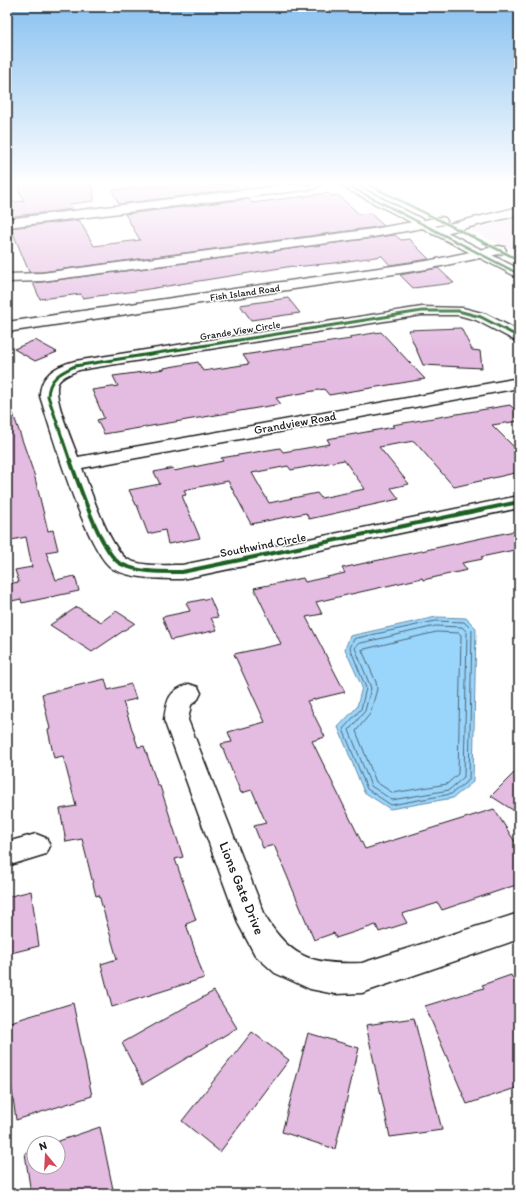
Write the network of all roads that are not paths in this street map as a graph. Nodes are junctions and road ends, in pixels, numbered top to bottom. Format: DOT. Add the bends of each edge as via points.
graph roads {
  1 [pos="303,241"];
  2 [pos="461,241"];
  3 [pos="481,241"];
  4 [pos="499,250"];
  5 [pos="482,255"];
  6 [pos="519,260"];
  7 [pos="519,274"];
  8 [pos="7,278"];
  9 [pos="7,327"];
  10 [pos="519,337"];
  11 [pos="519,383"];
  12 [pos="72,464"];
  13 [pos="519,502"];
  14 [pos="189,692"];
  15 [pos="36,846"];
  16 [pos="7,854"];
  17 [pos="519,926"];
  1 -- 8 [label="street" via="62,275"];
  2 -- 5 [label="street"];
  3 -- 4 [label="street"];
  4 -- 5 [label="street, Fish Island Road"];
  4 -- 6 [label="street"];
  5 -- 7 [label="street"];
  5 -- 9 [label="street, Fish Island Road" via="404,269"];
  10 -- 12 [label="street, Grande View Circle" via="481,317 458,311 422,311 75,366 54,376 47,386 48,396"];
  11 -- 12 [label="street, Grandview Road"];
  12 -- 13 [label="street, Southwind Circle" via="98,530 110,553 119,563 146,572 182,572"];
  14 -- 17 [label="street, Lions Gate Drive" via="179,701 176,720 254,925 266,945 286,963 310,974 335,979 362,978"];
  15 -- 16 [label="street"];
}
